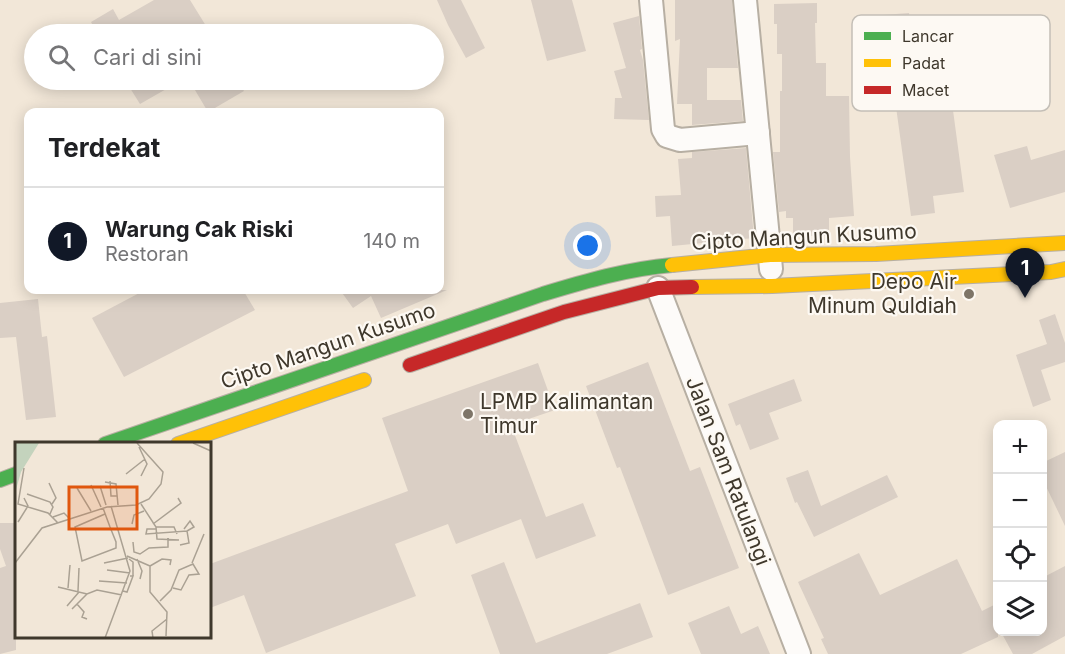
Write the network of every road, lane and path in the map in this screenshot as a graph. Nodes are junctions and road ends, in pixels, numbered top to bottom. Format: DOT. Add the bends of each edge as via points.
graph roads {
  1 [pos="651,0"];
  2 [pos="745,0"];
  3 [pos="758,133"];
  4 [pos="1065,243"];
  5 [pos="770,255"];
  6 [pos="1065,269"];
  7 [pos="772,286"];
  8 [pos="658,288"];
  9 [pos="396,369"];
  10 [pos="374,377"];
  11 [pos="111,442"];
  12 [pos="184,442"];
  13 [pos="15,474"];
  14 [pos="0,480"];
  15 [pos="799,654"];
  1 -- 3 [label="street" via="663,129 667,136 680,140"];
  2 -- 3 [label="street"];
  3 -- 5 [label="street"];
  4 -- 5 [label="highway, Cipto Mangun Kusumo" via="978,250"];
  5 -- 7 [label="street"];
  5 -- 11 [label="highway, Cipto Mangun Kusumo" via="598,276"];
  6 -- 7 [label="highway"];
  7 -- 8 [label="highway"];
  8 -- 9 [label="highway" via="564,312"];
  8 -- 15 [label="street, Jalan Sam Ratulangi"];
  10 -- 12 [label="highway"];
  13 -- 14 [label="highway"];
}
